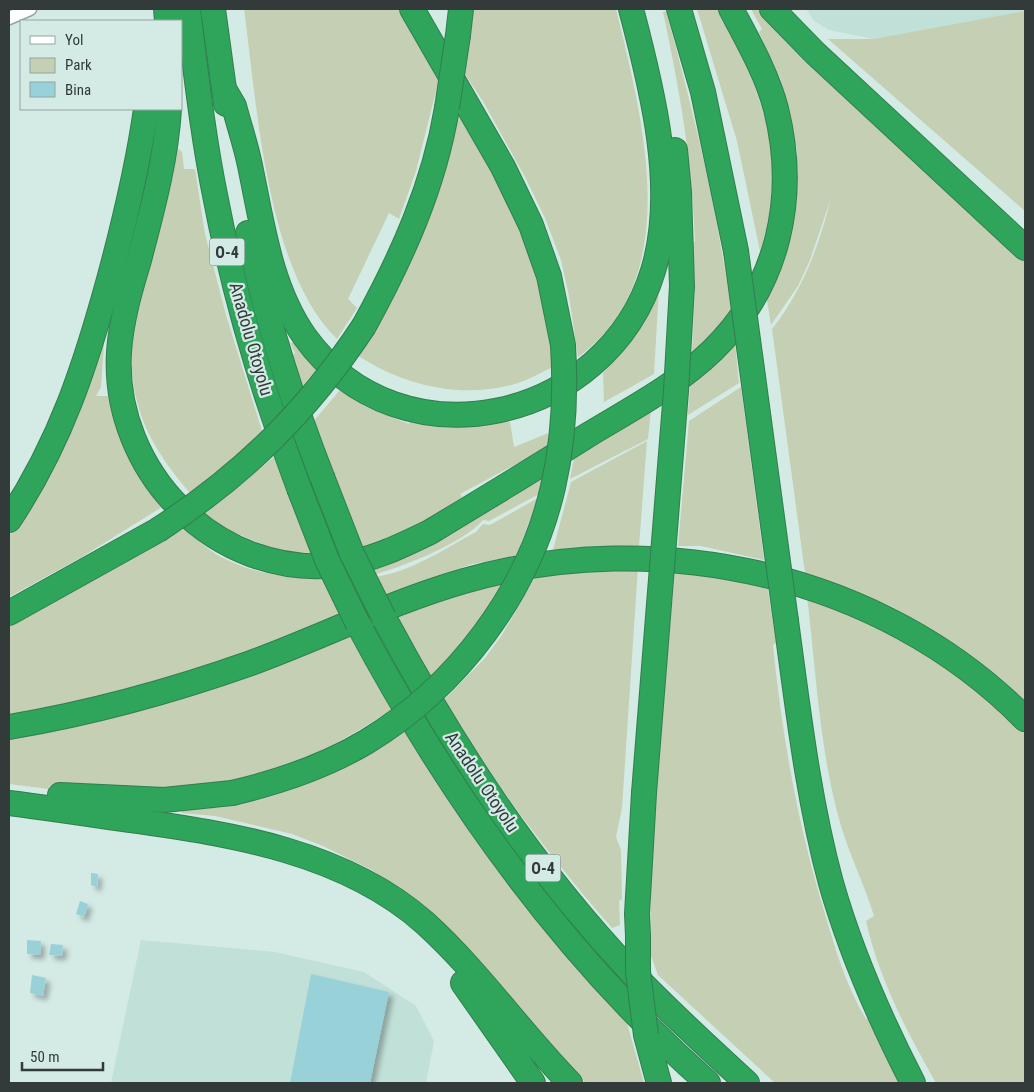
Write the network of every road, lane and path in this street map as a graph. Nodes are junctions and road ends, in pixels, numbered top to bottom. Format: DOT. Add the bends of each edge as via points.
graph roads {
  1 [pos="30,9"];
  2 [pos="188,9"];
  3 [pos="213,9"];
  4 [pos="412,9"];
  5 [pos="461,9"];
  6 [pos="631,9"];
  7 [pos="647,9"];
  8 [pos="680,9"];
  9 [pos="731,9"];
  10 [pos="772,9"];
  11 [pos="9,18"];
  12 [pos="224,89"];
  13 [pos="146,110"];
  14 [pos="169,110"];
  15 [pos="1025,248"];
  16 [pos="9,520"];
  17 [pos="9,613"];
  18 [pos="1025,719"];
  19 [pos="9,728"];
  20 [pos="9,791"];
  21 [pos="9,803"];
  22 [pos="302,856"];
  23 [pos="533,1083"];
  24 [pos="570,1083"];
  25 [pos="659,1083"];
  26 [pos="708,1083"];
  27 [pos="747,1083"];
  28 [pos="914,1083"];
  1 -- 11 [label="street"];
  2 -- 26 [label="highway, Anadolu Otoyolu / O-4, bridge" via="224,239 256,362 327,560 358,624 422,736 479,826 574,947 664,1043"];
  3 -- 12 [label="highway, Anadolu Otoyolu / O-4"];
  4 -- 20 [label="highway, bridge" via="503,167 531,225 550,276 563,345 564,410 553,488 537,540 523,570 486,631 428,696 366,742 330,761 292,777 232,793 164,800"];
  5 -- 17 [label="highway, bridge" via="439,147 419,212 390,278 364,326 332,372 273,440 219,488 158,530"];
  6 -- 12 [label="highway" via="660,151 662,216 653,274 627,327 594,364 550,394 506,411 466,415 434,414 407,408 351,382 318,352 296,323 275,275 234,106"];
  7 -- 25 [label="highway, bridge" via="666,89 676,159 682,286 637,904 638,972 646,1035"];
  8 -- 28 [label="highway, bridge" via="706,102 736,250 812,797 832,884 877,1011"];
  9 -- 14 [label="highway" via="776,108 784,162 780,230 772,258 749,308 712,351 663,390 430,532 394,550 339,565 281,562 223,542 176,506 149,471 133,440 125,416 119,372 121,331 162,168"];
  10 -- 15 [label="highway"];
  12 -- 27 [label="highway, Anadolu Otoyolu / O-4, bridge" via="236,172 258,281 291,394 352,554 384,618 462,755 543,868 631,972 678,1021"];
  13 -- 16 [label="highway" via="138,165 121,234 77,387 36,477"];
  18 -- 19 [label="highway" via="937,648 856,605 809,587 735,568 685,561 614,558 546,564 466,581 156,694"];
  21 -- 22 [label="highway" via="192,829"];
  22 -- 23 [label="highway" via="365,892 441,957"];
  22 -- 24 [label="highway" via="367,882 394,898 425,923 462,960"];
}
